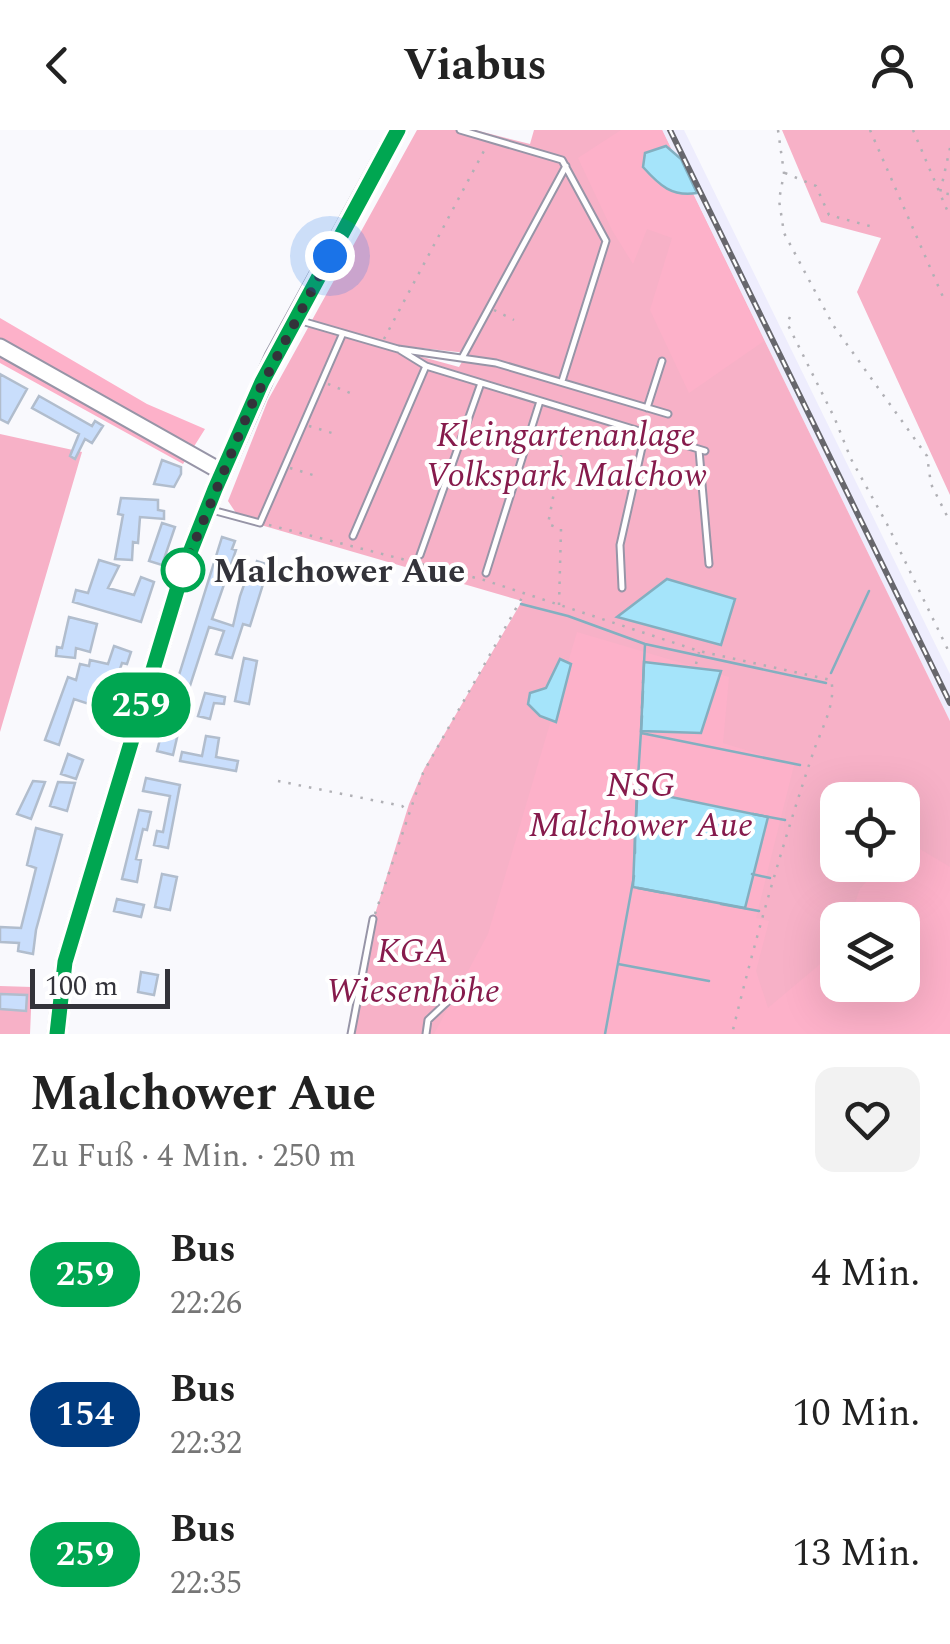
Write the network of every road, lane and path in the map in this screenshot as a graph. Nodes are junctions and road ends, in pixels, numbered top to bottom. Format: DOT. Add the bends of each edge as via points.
graph roads {
  1 [pos="398,130"];
  2 [pos="460,130"];
  3 [pos="778,130"];
  4 [pos="870,130"];
  5 [pos="913,130"];
  6 [pos="492,137"];
  7 [pos="950,148"];
  8 [pos="566,166"];
  9 [pos="784,173"];
  10 [pos="940,193"];
  11 [pos="950,194"];
  12 [pos="950,217"];
  13 [pos="877,228"];
  14 [pos="943,297"];
  15 [pos="488,307"];
  16 [pos="295,318"];
  17 [pos="790,318"];
  18 [pos="514,320"];
  19 [pos="343,333"];
  20 [pos="383,344"];
  21 [pos="0,347"];
  22 [pos="398,349"];
  23 [pos="463,356"];
  24 [pos="662,362"];
  25 [pos="426,366"];
  26 [pos="322,382"];
  27 [pos="482,382"];
  28 [pos="562,382"];
  29 [pos="350,392"];
  30 [pos="540,401"];
  31 [pos="647,408"];
  32 [pos="570,410"];
  33 [pos="668,414"];
  34 [pos="303,424"];
  35 [pos="332,433"];
  36 [pos="645,434"];
  37 [pos="284,466"];
  38 [pos="222,472"];
  39 [pos="314,475"];
  40 [pos="208,508"];
  41 [pos="950,522"];
  42 [pos="260,523"];
  43 [pos="352,536"];
  44 [pos="420,555"];
  45 [pos="708,564"];
  46 [pos="486,573"];
  47 [pos="622,588"];
  48 [pos="524,595"];
  49 [pos="560,607"];
  50 [pos="699,651"];
  51 [pos="950,654"];
  52 [pos="696,664"];
  53 [pos="278,781"];
  54 [pos="410,811"];
  55 [pos="373,920"];
  56 [pos="462,988"];
  57 [pos="57,1034"];
  58 [pos="351,1034"];
  59 [pos="426,1034"];
  60 [pos="732,1034"];
  1 -- 16 [label="main road"];
  2 -- 6 [label="lane"];
  3 -- 9 [label="path"];
  4 -- 14 [label="path"];
  5 -- 10 [label="path"];
  6 -- 8 [label="lane"];
  6 -- 20 [label="path"];
  7 -- 10 [label="path"];
  8 -- 15 [label="lane"];
  8 -- 28 [label="lane" via="606,241"];
  9 -- 13 [label="path" via="816,186 829,215"];
  9 -- 41 [label="path" via="784,233 833,326 927,456 931,484"];
  10 -- 11 [label="path"];
  10 -- 12 [label="path"];
  15 -- 18 [label="path"];
  15 -- 23 [label="lane"];
  16 -- 19 [label="lane"];
  16 -- 38 [label="main road"];
  17 -- 51 [label="path" via="850,460"];
  19 -- 20 [label="lane"];
  19 -- 26 [label="lane"];
  20 -- 22 [label="lane"];
  21 -- 38 [label="main road"];
  22 -- 23 [label="lane"];
  22 -- 25 [label="lane"];
  23 -- 28 [label="lane"];
  24 -- 31 [label="lane"];
  25 -- 27 [label="lane"];
  25 -- 43 [label="lane"];
  26 -- 29 [label="path"];
  26 -- 34 [label="lane"];
  27 -- 30 [label="lane"];
  27 -- 44 [label="lane"];
  28 -- 31 [label="lane"];
  30 -- 32 [label="lane"];
  30 -- 46 [label="lane"];
  31 -- 33 [label="lane"];
  32 -- 36 [label="lane"];
  32 -- 49 [label="path" via="548,524 561,528"];
  34 -- 35 [label="path"];
  34 -- 37 [label="lane"];
  36 -- 45 [label="lane" via="702,450"];
  36 -- 47 [label="lane" via="620,545"];
  37 -- 39 [label="path"];
  37 -- 42 [label="lane"];
  38 -- 40 [label="main road"];
  40 -- 42 [label="lane"];
  40 -- 57 [label="main road" via="172,603 65,962"];
  42 -- 48 [label="path"];
  48 -- 49 [label="path"];
  48 -- 54 [label="path" via="423,773"];
  49 -- 50 [label="path"];
  50 -- 52 [label="path"];
  50 -- 60 [label="path" via="832,680 832,699"];
  53 -- 54 [label="path"];
  54 -- 55 [label="path"];
  55 -- 58 [label="lane"];
  56 -- 59 [label="lane" via="428,1020"];
}
